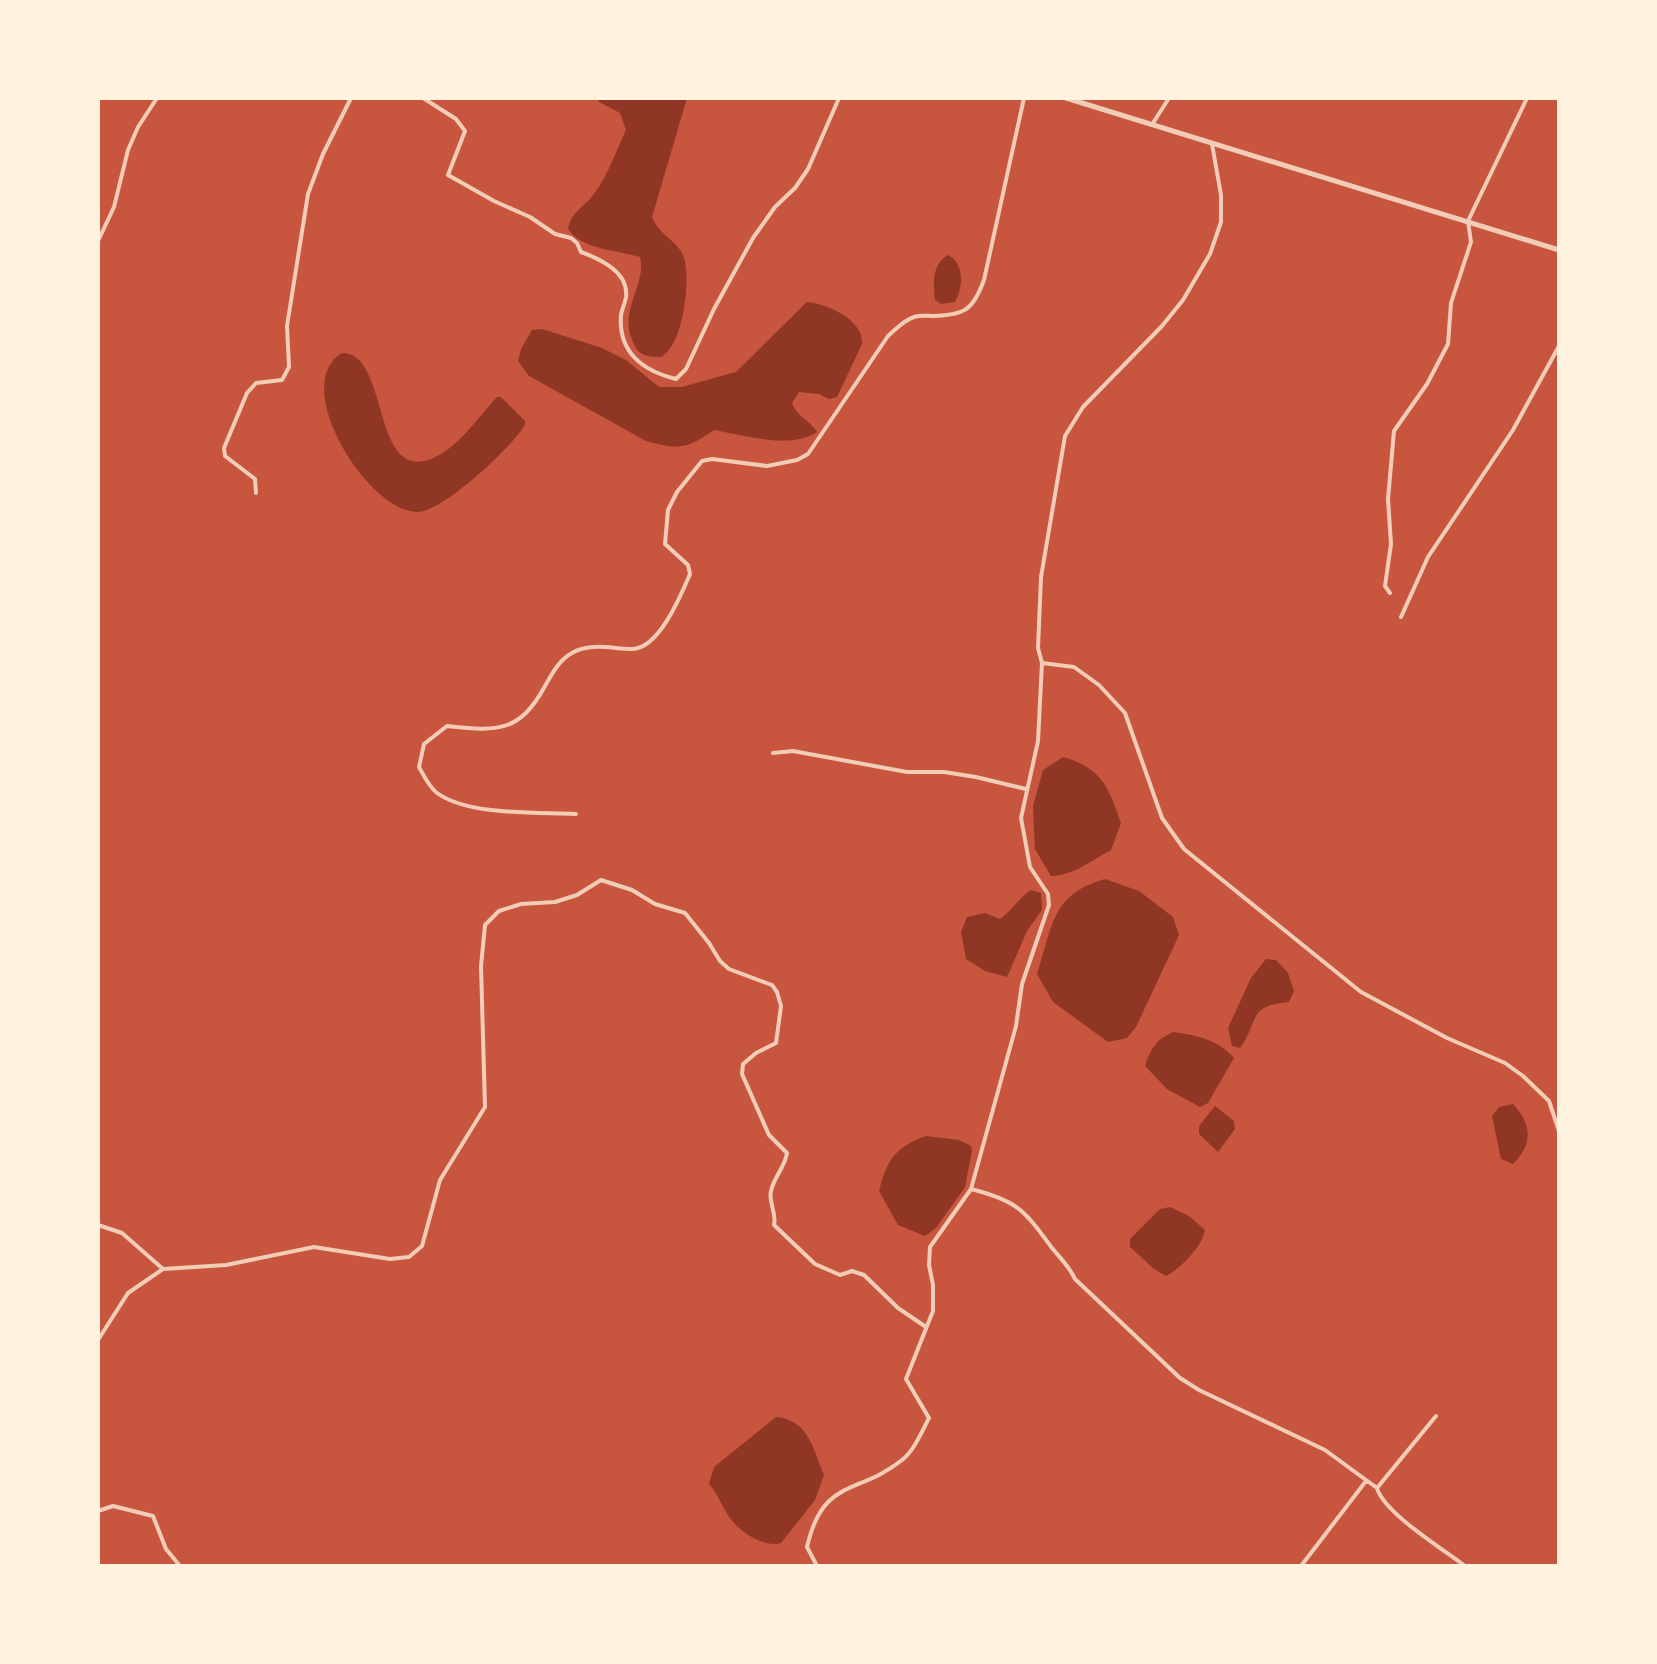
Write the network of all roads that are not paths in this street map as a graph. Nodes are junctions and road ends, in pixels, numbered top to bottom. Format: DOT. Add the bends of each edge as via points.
graph roads {
  1 [pos="157,98"];
  2 [pos="351,98"];
  3 [pos="423,98"];
  4 [pos="839,98"];
  5 [pos="1024,98"];
  6 [pos="1066,98"];
  7 [pos="1169,98"];
  8 [pos="1527,98"];
  9 [pos="1153,123"];
  10 [pos="1212,144"];
  11 [pos="1468,221"];
  12 [pos="98,241"];
  13 [pos="1559,250"];
  14 [pos="1559,346"];
  15 [pos="256,493"];
  16 [pos="1390,593"];
  17 [pos="1401,617"];
  18 [pos="1042,663"];
  19 [pos="773,753"];
  20 [pos="1026,789"];
  21 [pos="576,814"];
  22 [pos="1559,1131"];
  23 [pos="971,1189"];
  24 [pos="98,1225"];
  25 [pos="163,1269"];
  26 [pos="926,1327"];
  27 [pos="98,1340"];
  28 [pos="1436,1416"];
  29 [pos="1366,1481"];
  30 [pos="1377,1488"];
  31 [pos="98,1511"];
  32 [pos="180,1566"];
  33 [pos="817,1566"];
  34 [pos="1301,1566"];
  35 [pos="1465,1566"];
  1 -- 12 [label="street" via="128,150 114,207"];
  2 -- 15 [label="street" via="308,194 287,326 289,367 282,380 256,383 247,393 224,448 225,456 255,479"];
  3 -- 4 [label="street" via="465,131 448,175 571,238 581,252 616,270 627,294 621,315 629,352 653,374 676,379 753,238 808,169"];
  5 -- 21 [label="street" via="984,280 969,309 916,316 888,336 808,454 767,466 702,461 668,510 665,544 688,565 690,574 655,639 634,649 576,650 555,669 525,714 499,730 447,726 424,744 419,767 439,795 474,807"];
  6 -- 9 [label="street"];
  7 -- 9 [label="street"];
  8 -- 11 [label="street"];
  9 -- 10 [label="street"];
  10 -- 11 [label="street"];
  10 -- 18 [label="street" via="1221,222 1210,254 1176,308 1083,407 1065,436 1043,555 1038,648"];
  11 -- 13 [label="street"];
  11 -- 16 [label="street" via="1471,242 1451,303 1448,344 1394,431 1385,586"];
  14 -- 17 [label="street" via="1513,430 1428,557"];
  18 -- 20 [label="street" via="1038,741"];
  18 -- 22 [label="street" via="1074,667 1125,713 1162,818 1184,849 1361,992 1523,1076 1549,1101"];
  19 -- 20 [label="street" via="793,751 907,772 944,772"];
  20 -- 23 [label="street" via="1021,818 1030,867 1048,894 1049,905 1022,984 1016,1026"];
  23 -- 26 [label="street" via="930,1247 933,1311"];
  23 -- 29 [label="street" via="1024,1210 1075,1279 1180,1378 1325,1450"];
  24 -- 25 [label="street" via="122,1233"];
  25 -- 26 [label="street" via="226,1265 314,1247 390,1259 409,1257 422,1246 440,1180 485,1107 485,925 499,911 555,902 601,880 685,913 729,969 772,985 781,1006 776,1043 743,1064 742,1074 769,1135 787,1153 771,1191 774,1225 815,1264 840,1275 864,1275"];
  25 -- 27 [label="street" via="128,1293"];
  26 -- 33 [label="street" via="906,1379 929,1418 905,1458 824,1503 807,1547"];
  28 -- 30 [label="street"];
  29 -- 30 [label="street"];
  29 -- 34 [label="street"];
  30 -- 35 [label="street" via="1392,1511"];
  31 -- 32 [label="street" via="113,1506 153,1516 166,1549"];
}
